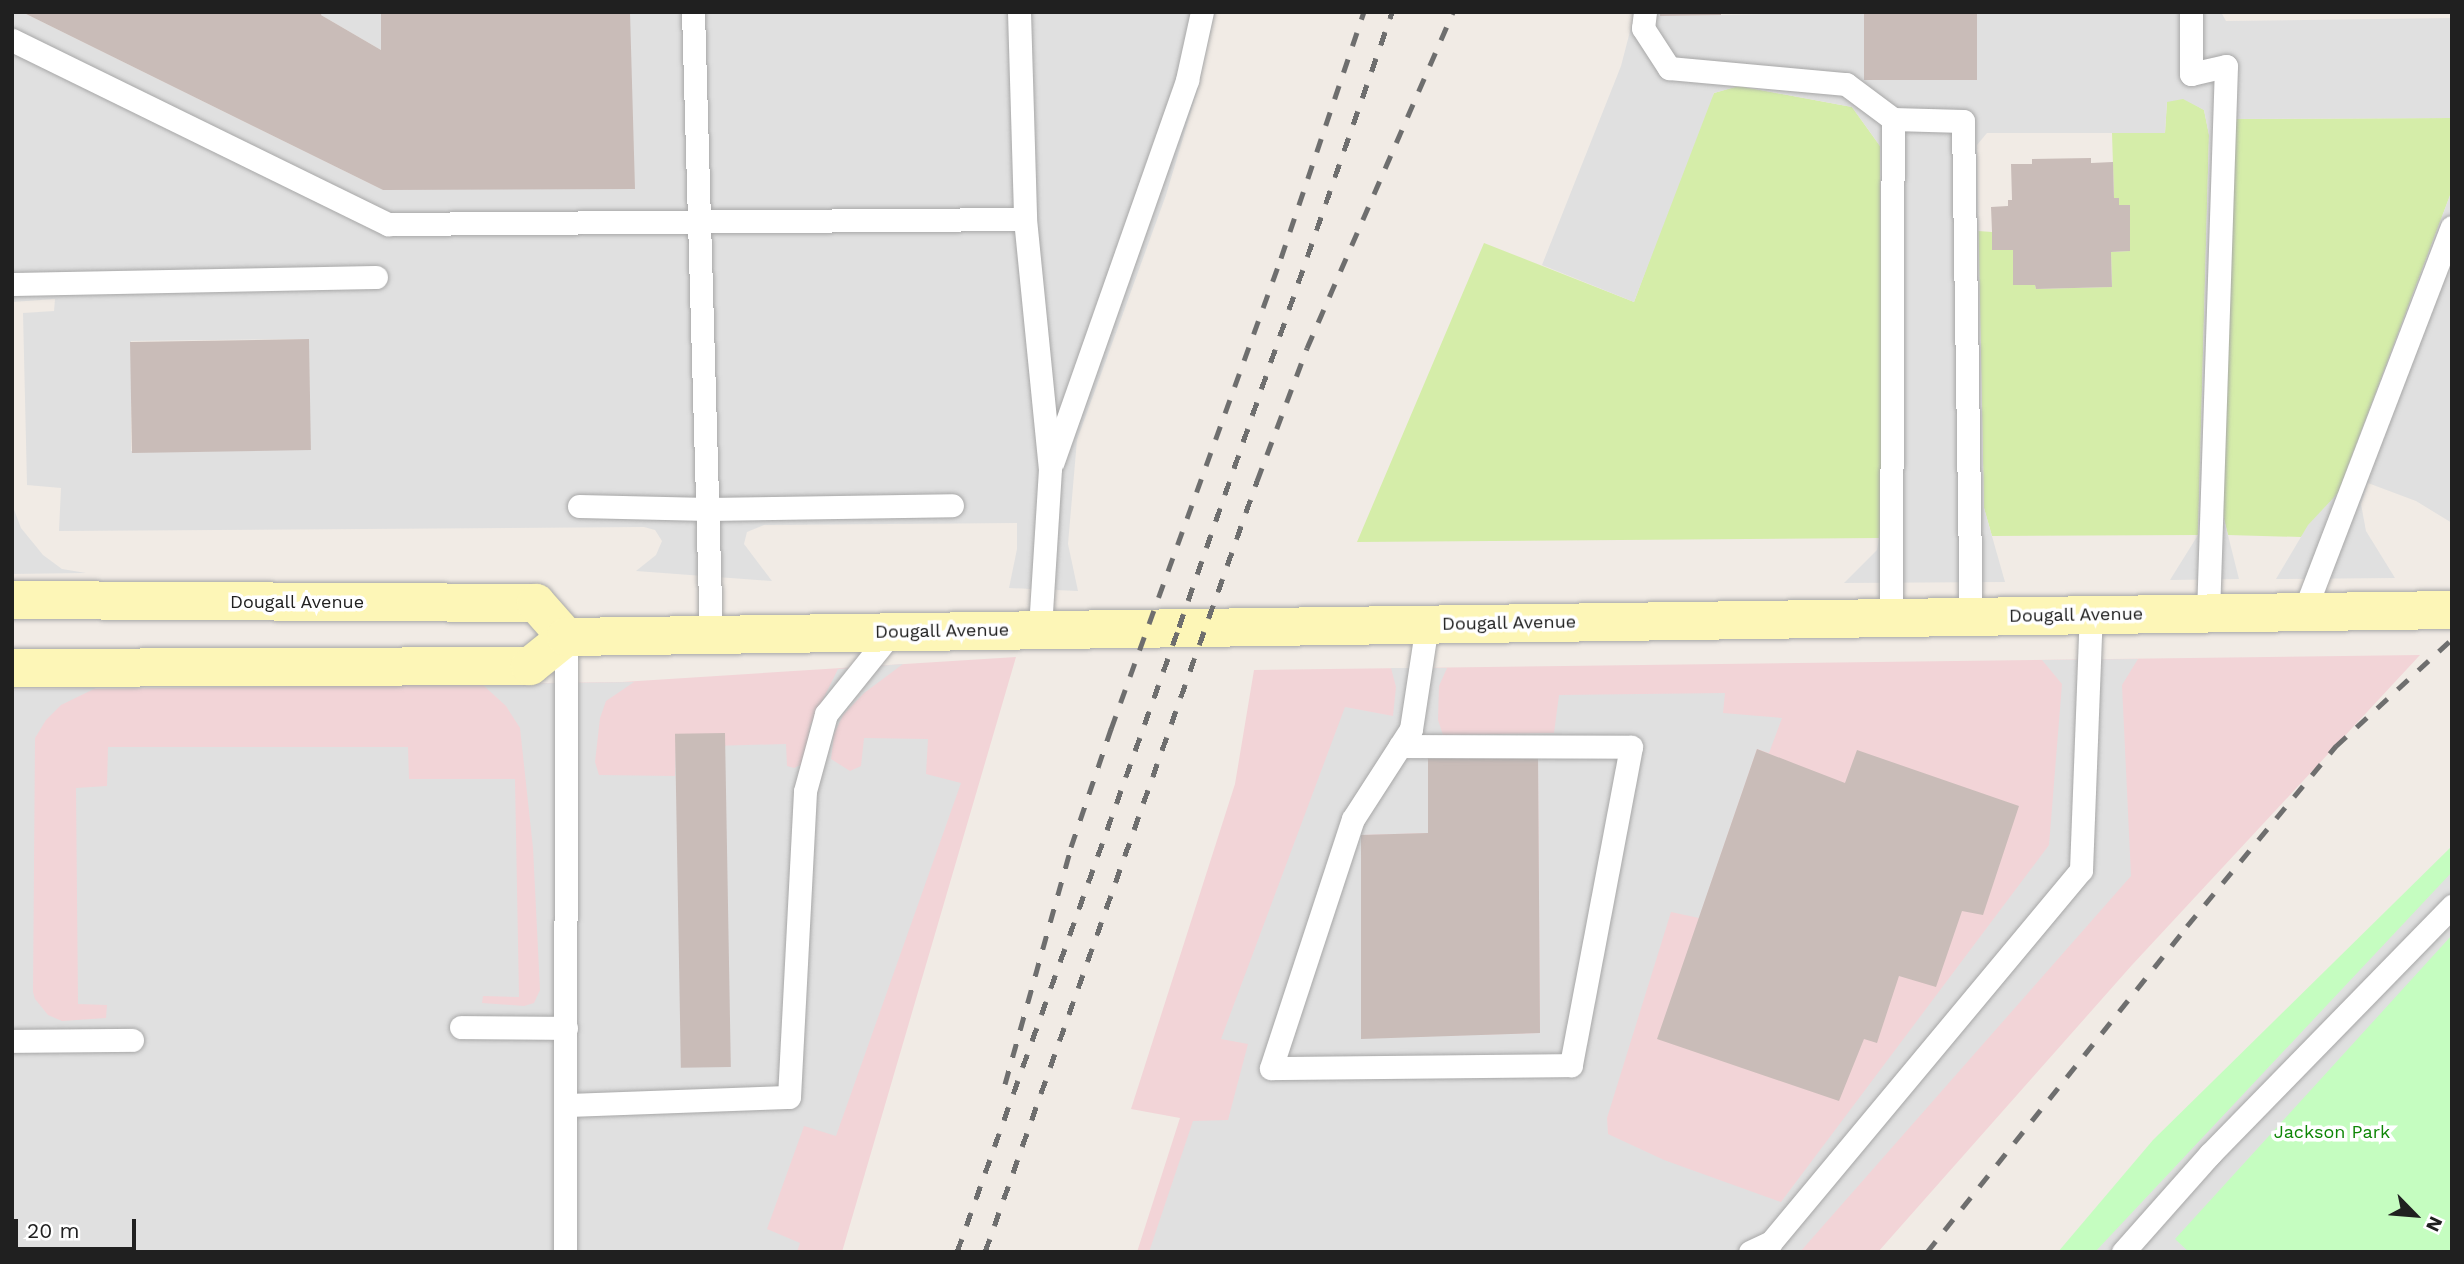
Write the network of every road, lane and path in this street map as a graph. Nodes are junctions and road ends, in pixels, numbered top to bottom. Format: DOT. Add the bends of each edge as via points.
graph roads {
  1 [pos="693,12"];
  2 [pos="1019,12"];
  3 [pos="1202,12"];
  4 [pos="1645,12"];
  5 [pos="2191,12"];
  6 [pos="12,40"];
  7 [pos="1892,119"];
  8 [pos="1026,219"];
  9 [pos="699,222"];
  10 [pos="2452,227"];
  11 [pos="376,277"];
  12 [pos="12,284"];
  13 [pos="1050,469"];
  14 [pos="952,505"];
  15 [pos="579,506"];
  16 [pos="708,509"];
  17 [pos="12,600"];
  18 [pos="2452,610"];
  19 [pos="2304,612"];
  20 [pos="2208,614"];
  21 [pos="2091,615"];
  22 [pos="1971,616"];
  23 [pos="1891,617"];
  24 [pos="1427,624"];
  25 [pos="1041,630"];
  26 [pos="892,632"];
  27 [pos="711,635"];
  28 [pos="566,637"];
  29 [pos="12,668"];
  30 [pos="1401,746"];
  31 [pos="2452,906"];
  32 [pos="461,1027"];
  33 [pos="566,1028"];
  34 [pos="131,1040"];
  35 [pos="12,1041"];
  36 [pos="566,1105"];
  37 [pos="565,1252"];
  38 [pos="1750,1252"];
  39 [pos="2123,1252"];
  1 -- 9 [label="lane"];
  2 -- 8 [label="lane"];
  3 -- 13 [label="lane" via="1187,80"];
  4 -- 7 [label="lane" via="1643,28 1669,68 1846,85"];
  5 -- 20 [label="lane" via="2191,74 2226,66"];
  6 -- 9 [label="lane" via="388,224"];
  7 -- 22 [label="lane" via="1963,121"];
  7 -- 23 [label="lane"];
  8 -- 9 [label="lane"];
  8 -- 13 [label="lane"];
  9 -- 16 [label="lane"];
  10 -- 19 [label="lane"];
  11 -- 12 [label="lane"];
  13 -- 25 [label="lane"];
  14 -- 16 [label="lane"];
  15 -- 16 [label="lane"];
  16 -- 27 [label="lane"];
  17 -- 28 [label="street, Dougall Avenue" via="536,603"];
  18 -- 19 [label="street, Dougall Avenue"];
  19 -- 20 [label="street, Dougall Avenue"];
  20 -- 21 [label="street, Dougall Avenue"];
  21 -- 22 [label="street, Dougall Avenue"];
  21 -- 38 [label="lane" via="2081,870 1771,1242"];
  22 -- 23 [label="street, Dougall Avenue"];
  23 -- 24 [label="street, Dougall Avenue"];
  24 -- 25 [label="street, Dougall Avenue"];
  24 -- 30 [label="lane" via="1411,729"];
  25 -- 26 [label="street, Dougall Avenue"];
  26 -- 27 [label="street, Dougall Avenue"];
  26 -- 36 [label="lane" via="825,714 805,791 789,1097"];
  27 -- 28 [label="street, Dougall Avenue"];
  28 -- 29 [label="street" via="530,666"];
  28 -- 33 [label="lane"];
  30 -- 30 [label="lane" via="1353,819 1271,1068 1571,1065 1631,747"];
  31 -- 39 [label="lane" via="2210,1154"];
  32 -- 33 [label="lane"];
  33 -- 36 [label="lane"];
  34 -- 35 [label="lane"];
  36 -- 37 [label="lane"];
}
